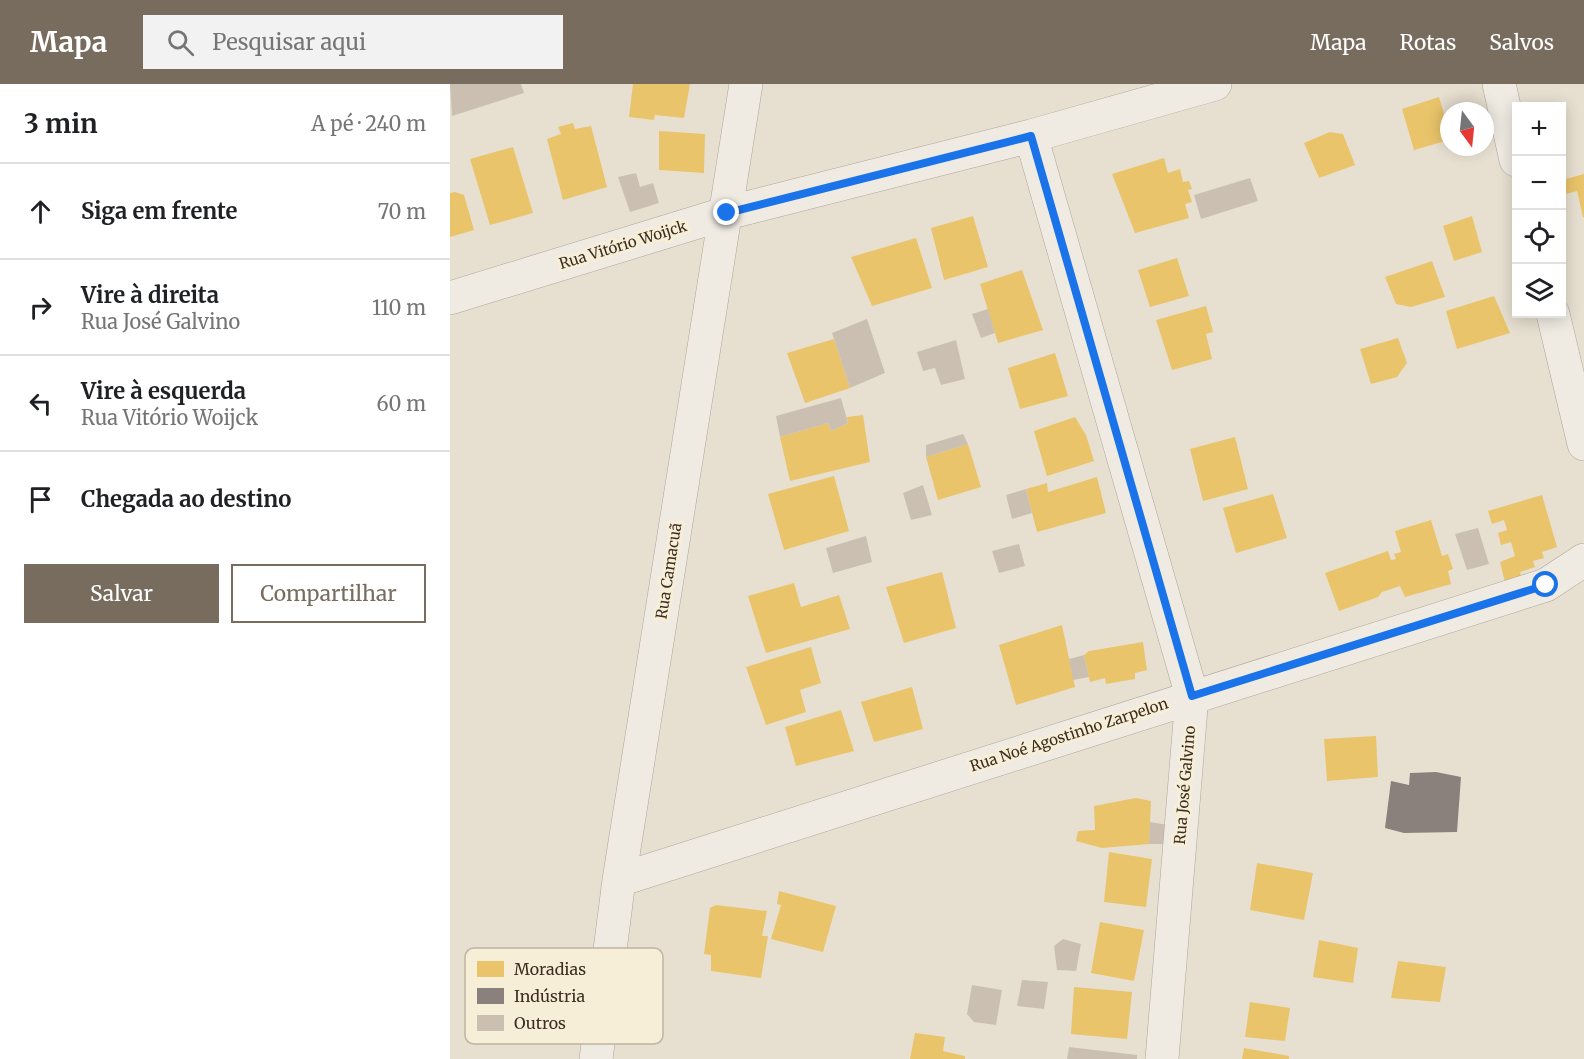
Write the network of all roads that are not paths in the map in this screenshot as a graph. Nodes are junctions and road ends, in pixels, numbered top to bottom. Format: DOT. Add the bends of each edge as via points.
graph roads {
  1 [pos="746,84"];
  2 [pos="1215,84"];
  3 [pos="1498,84"];
  4 [pos="1031,136"];
  5 [pos="1515,156"];
  6 [pos="727,213"];
  7 [pos="450,298"];
  8 [pos="1554,318"];
  9 [pos="1584,444"];
  10 [pos="1584,560"];
  11 [pos="1192,696"];
  12 [pos="619,880"];
  13 [pos="610,948"];
  14 [pos="598,1044"];
  15 [pos="596,1059"];
  16 [pos="1162,1059"];
  1 -- 6 [label="street, Rua Camacuã"];
  2 -- 4 [label="street, Rua Vitório Woijck"];
  3 -- 5 [label="street"];
  4 -- 6 [label="street, Rua Vitório Woijck"];
  4 -- 11 [label="street, Rua José Galvino"];
  6 -- 7 [label="street, Rua Vitório Woijck"];
  6 -- 12 [label="street, Rua Camacuã"];
  8 -- 9 [label="street"];
  10 -- 11 [label="street, Rua Noé Agostinho Zarpelon" via="1546,585"];
  11 -- 12 [label="street, Rua Noé Agostinho Zarpelon"];
  11 -- 16 [label="street, Rua José Galvino"];
  12 -- 13 [label="street, Rua Camacuã"];
  14 -- 15 [label="street, Rua Camacuã"];
}
